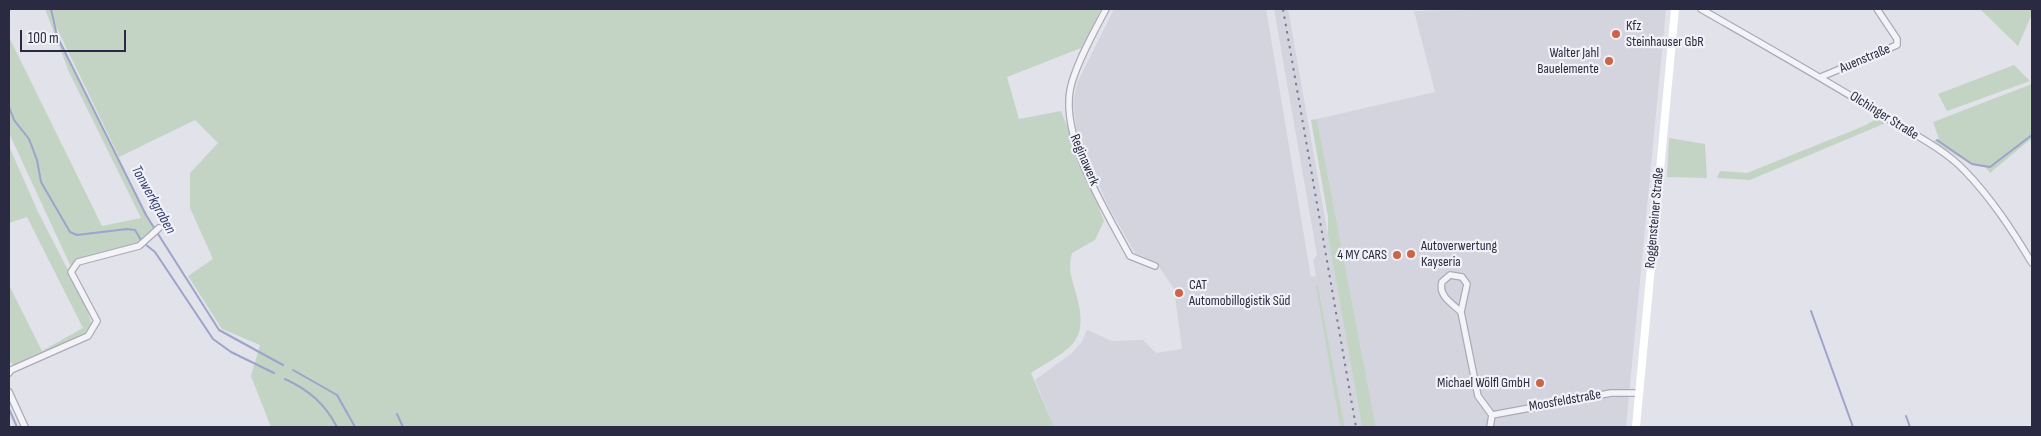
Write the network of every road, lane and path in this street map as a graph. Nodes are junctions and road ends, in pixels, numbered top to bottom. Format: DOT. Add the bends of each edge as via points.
graph roads {
  1 [pos="1106,9"];
  2 [pos="1676,9"];
  3 [pos="1701,9"];
  4 [pos="1877,9"];
  5 [pos="1821,77"];
  6 [pos="157,230"];
  7 [pos="2032,263"];
  8 [pos="1154,266"];
  9 [pos="1461,312"];
  10 [pos="9,373"];
  11 [pos="9,392"];
  12 [pos="1639,393"];
  13 [pos="1492,415"];
  14 [pos="25,427"];
  15 [pos="1490,427"];
  16 [pos="1636,427"];
  1 -- 8 [label="street, Reginawerk" via="1072,82 1068,103 1070,128 1085,166 1130,256"];
  2 -- 12 [label="street, Roggensteiner Straße"];
  3 -- 5 [label="street, Olchinger Straße"];
  4 -- 5 [label="street, Auenstraße" via="1897,45"];
  5 -- 7 [label="street, Olchinger Straße" via="1939,150 1964,170 2010,226"];
  6 -- 10 [label="street" via="139,246 78,262 71,272 97,321 88,336"];
  9 -- 9 [label="street" via="1467,284 1462,277 1450,275 1442,282 1441,291"];
  9 -- 13 [label="street" via="1478,396"];
  11 -- 14 [label="street"];
  12 -- 13 [label="street, Moosfeldstraße" via="1611,393"];
  12 -- 16 [label="street, Roggensteiner Straße"];
  13 -- 15 [label="street"];
}
